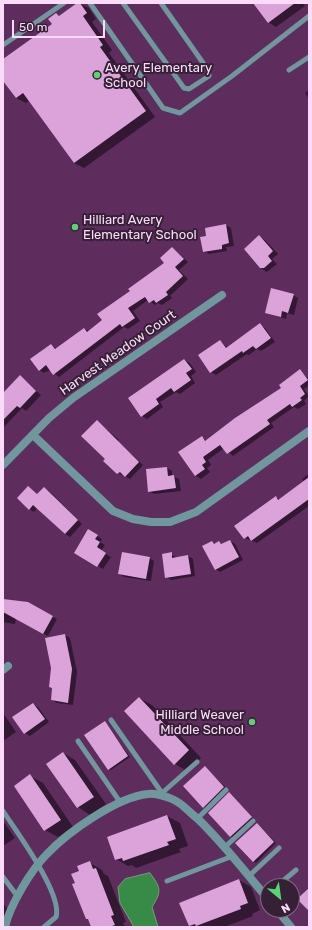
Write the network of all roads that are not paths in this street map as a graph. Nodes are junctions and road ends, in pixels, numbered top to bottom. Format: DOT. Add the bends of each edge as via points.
graph roads {
  1 [pos="64,3"];
  2 [pos="123,3"];
  3 [pos="161,3"];
  4 [pos="92,4"];
  5 [pos="309,16"];
  6 [pos="3,45"];
  7 [pos="309,58"];
  8 [pos="289,70"];
  9 [pos="222,295"];
  10 [pos="309,431"];
  11 [pos="33,435"];
  12 [pos="3,465"];
  13 [pos="111,720"];
  14 [pos="78,741"];
  15 [pos="197,762"];
  16 [pos="226,790"];
  17 [pos="163,795"];
  18 [pos="120,802"];
  19 [pos="3,812"];
  20 [pos="197,819"];
  21 [pos="253,820"];
  22 [pos="225,847"];
  23 [pos="279,848"];
  24 [pos="233,856"];
  25 [pos="39,864"];
  26 [pos="296,870"];
  27 [pos="3,876"];
  28 [pos="249,876"];
  29 [pos="286,878"];
  30 [pos="167,881"];
  31 [pos="260,888"];
  32 [pos="18,897"];
  33 [pos="284,918"];
  34 [pos="5,927"];
  35 [pos="44,927"];
  36 [pos="291,927"];
  1 -- 6 [label="lane"];
  2 -- 3 [label="lane" via="184,88 189,90 209,76 208,70"];
  4 -- 5 [label="lane" via="163,108 180,113"];
  7 -- 8 [label="lane"];
  9 -- 11 [label="street, Harvest Meadow Court" via="73,398"];
  10 -- 11 [label="street" via="196,512 170,522 133,519 113,511"];
  11 -- 12 [label="street, Harvest Meadow Court"];
  13 -- 17 [label="lane"];
  14 -- 18 [label="lane"];
  15 -- 17 [label="lane"];
  16 -- 20 [label="lane"];
  17 -- 18 [label="street" via="149,794"];
  17 -- 20 [label="street"];
  18 -- 25 [label="street" via="74,830"];
  19 -- 25 [label="lane"];
  20 -- 22 [label="street"];
  21 -- 22 [label="lane"];
  22 -- 24 [label="street"];
  23 -- 28 [label="lane"];
  24 -- 28 [label="street"];
  24 -- 30 [label="lane"];
  25 -- 32 [label="street"];
  25 -- 35 [label="lane" via="57,912 56,917"];
  26 -- 29 [label="lane"];
  27 -- 32 [label="lane"];
  28 -- 31 [label="street"];
  32 -- 34 [label="street" via="6,919"];
  33 -- 36 [label="street"];
}
